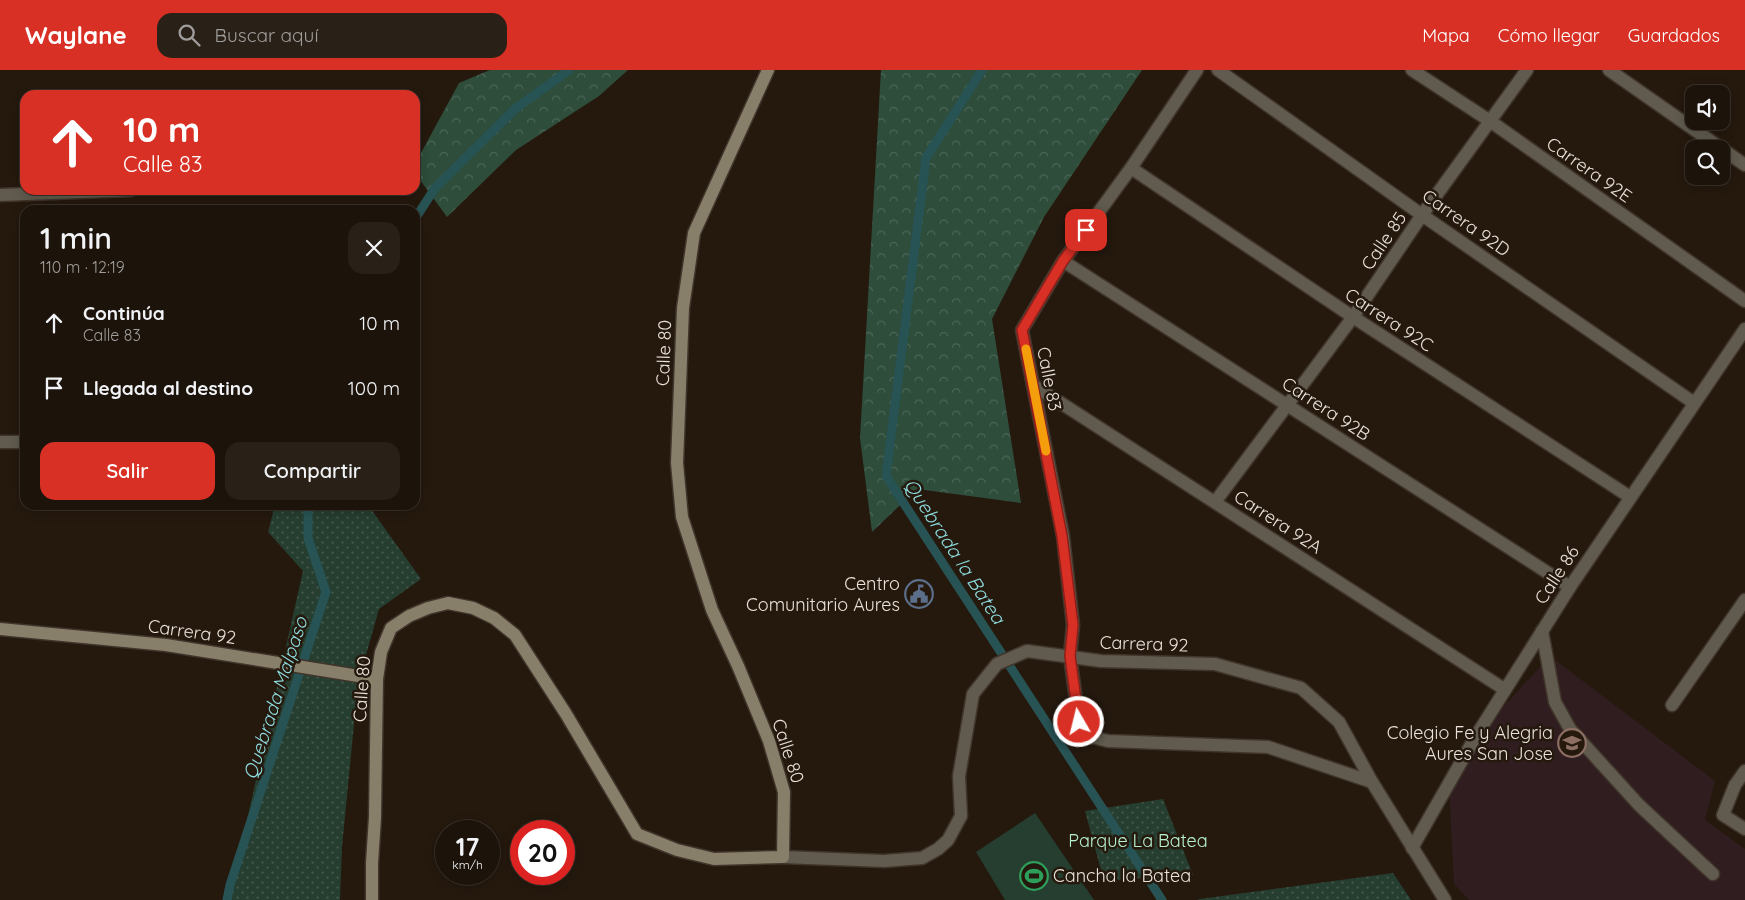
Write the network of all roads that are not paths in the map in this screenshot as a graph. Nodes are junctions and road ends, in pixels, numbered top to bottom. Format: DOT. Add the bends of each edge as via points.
graph roads {
  1 [pos="768,70"];
  2 [pos="1197,70"];
  3 [pos="1218,70"];
  4 [pos="1412,70"];
  5 [pos="1527,70"];
  6 [pos="1609,70"];
  7 [pos="1490,121"];
  8 [pos="1745,165"];
  9 [pos="1132,168"];
  10 [pos="20,194"];
  11 [pos="0,195"];
  12 [pos="1422,215"];
  13 [pos="1063,261"];
  14 [pos="1745,301"];
  15 [pos="1353,318"];
  16 [pos="1745,329"];
  17 [pos="1032,385"];
  18 [pos="1694,403"];
  19 [pos="1288,405"];
  20 [pos="0,442"];
  21 [pos="20,442"];
  22 [pos="1630,497"];
  23 [pos="1215,502"];
  24 [pos="1570,586"];
  25 [pos="1745,600"];
  26 [pos="0,629"];
  27 [pos="1542,631"];
  28 [pos="1070,656"];
  29 [pos="377,679"];
  30 [pos="1504,689"];
  31 [pos="1672,705"];
  32 [pos="1745,771"];
  33 [pos="1372,782"];
  34 [pos="1745,829"];
  35 [pos="1412,848"];
  36 [pos="783,857"];
  37 [pos="1713,874"];
  38 [pos="372,900"];
  39 [pos="1445,900"];
  1 -- 36 [label="street, Calle 80" via="694,233 683,308 677,463 682,517 712,610 769,742 784,792"];
  2 -- 9 [label="street, Calle 83"];
  3 -- 12 [label="street, Carrera 92D"];
  4 -- 7 [label="street, Carrera 92E"];
  5 -- 7 [label="street, Calle 85"];
  6 -- 8 [label="street"];
  7 -- 12 [label="street, Calle 85"];
  7 -- 14 [label="street, Carrera 92E"];
  9 -- 13 [label="street, Calle 83"];
  9 -- 15 [label="street, Carrera 92C"];
  10 -- 11 [label="street"];
  12 -- 15 [label="street, Calle 85"];
  12 -- 18 [label="street, Carrera 92D"];
  13 -- 17 [label="street, Calle 83" via="1022,330"];
  13 -- 19 [label="street, Carrera 92B"];
  15 -- 19 [label="street, Calle 85"];
  15 -- 22 [label="street, Carrera 92C"];
  16 -- 18 [label="street, Calle 86"];
  17 -- 23 [label="street, Carrera 92A"];
  17 -- 28 [label="street, Calle 83" via="1062,536 1073,625"];
  18 -- 22 [label="street, Calle 86"];
  19 -- 23 [label="street, Calle 85"];
  19 -- 24 [label="street, Carrera 92B"];
  20 -- 21 [label="street"];
  22 -- 24 [label="street, Calle 86"];
  23 -- 30 [label="street, Carrera 92A"];
  24 -- 27 [label="street, Calle 86"];
  25 -- 31 [label="street"];
  26 -- 29 [label="street, Carrera 92" via="166,645"];
  27 -- 30 [label="street, Calle 86"];
  27 -- 37 [label="street" via="1555,702 1570,729 1639,805"];
  28 -- 33 [label="street, Carrera 92" via="1101,661 1215,664 1301,688 1339,722"];
  28 -- 33 [label="street, Calle 83" via="1079,722 1088,736 1108,741 1268,747"];
  28 -- 36 [label="street, Carrera 92" via="1027,651 997,664 973,694 959,776 961,816 948,840 938,849 922,858 884,861"];
  29 -- 36 [label="street, Calle 80" via="391,628 409,616 448,603 473,608 494,618 515,635 637,834 677,850 714,859"];
  29 -- 38 [label="street, Calle 80"];
  30 -- 35 [label="street, Calle 86"];
  32 -- 34 [label="street" via="1735,785 1723,814"];
  33 -- 35 [label="street, Carrera 92"];
  35 -- 39 [label="street, Carrera 92"];
}
